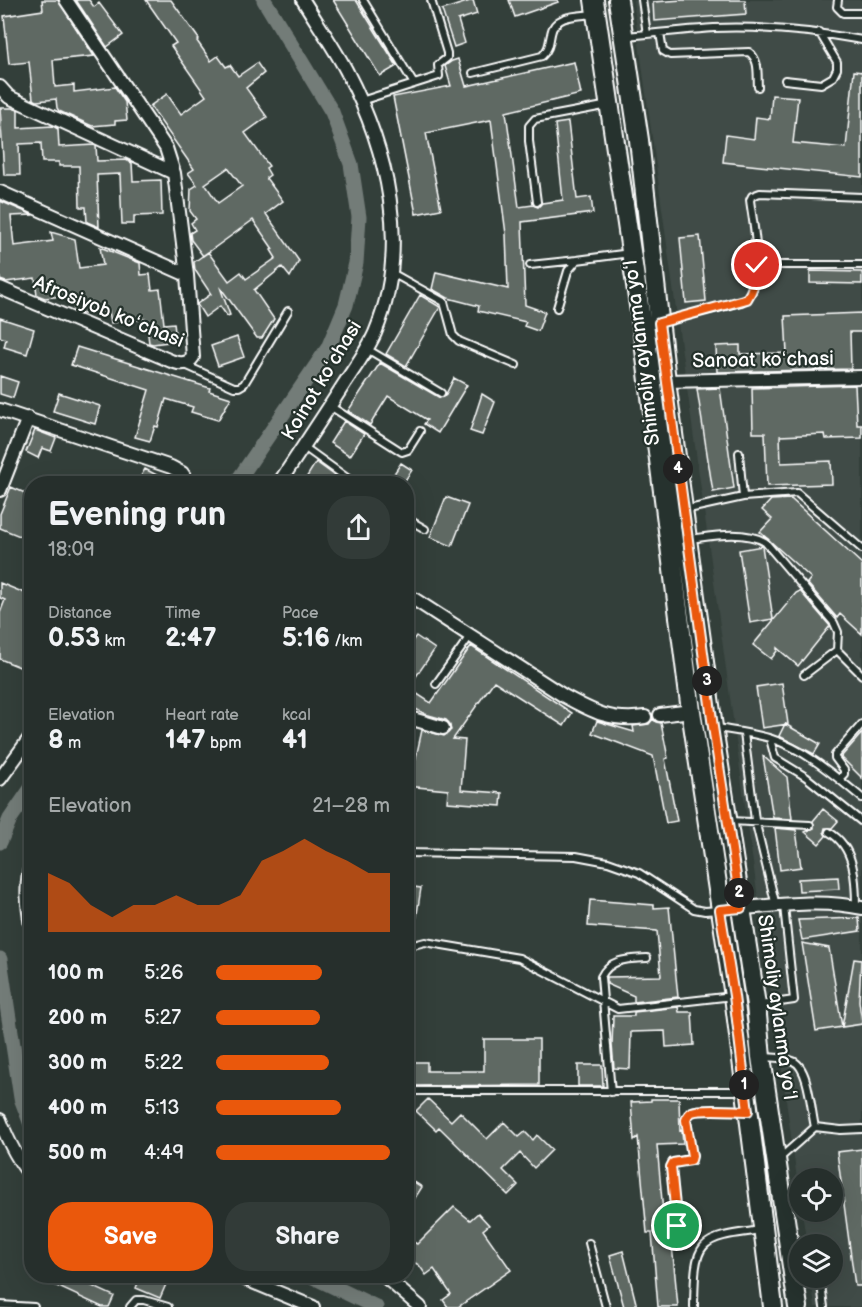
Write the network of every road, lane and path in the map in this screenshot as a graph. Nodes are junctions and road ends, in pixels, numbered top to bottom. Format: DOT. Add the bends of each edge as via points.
graph roads {
  1 [pos="66,0"];
  2 [pos="303,0"];
  3 [pos="363,0"];
  4 [pos="431,0"];
  5 [pos="618,0"];
  6 [pos="642,0"];
  7 [pos="838,0"];
  8 [pos="595,7"];
  9 [pos="862,13"];
  10 [pos="819,32"];
  11 [pos="660,33"];
  12 [pos="647,34"];
  13 [pos="623,36"];
  14 [pos="862,40"];
  15 [pos="473,73"];
  16 [pos="785,80"];
  17 [pos="414,84"];
  18 [pos="0,87"];
  19 [pos="758,87"];
  20 [pos="361,101"];
  21 [pos="609,105"];
  22 [pos="639,140"];
  23 [pos="615,144"];
  24 [pos="174,173"];
  25 [pos="0,192"];
  26 [pos="862,197"];
  27 [pos="537,202"];
  28 [pos="631,253"];
  29 [pos="577,260"];
  30 [pos="862,264"];
  31 [pos="530,265"];
  32 [pos="757,265"];
  33 [pos="392,273"];
  34 [pos="187,275"];
  35 [pos="0,288"];
  36 [pos="557,308"];
  37 [pos="288,311"];
  38 [pos="659,323"];
  39 [pos="367,349"];
  40 [pos="183,363"];
  41 [pos="516,365"];
  42 [pos="862,377"];
  43 [pos="666,381"];
  44 [pos="441,393"];
  45 [pos="330,406"];
  46 [pos="0,410"];
  47 [pos="28,418"];
  48 [pos="420,431"];
  49 [pos="304,447"];
  50 [pos="739,453"];
  51 [pos="184,476"];
  52 [pos="288,476"];
  53 [pos="344,476"];
  54 [pos="0,490"];
  55 [pos="743,497"];
  56 [pos="683,510"];
  57 [pos="414,523"];
  58 [pos="425,529"];
  59 [pos="687,539"];
  60 [pos="862,549"];
  61 [pos="414,599"];
  62 [pos="470,636"];
  63 [pos="837,650"];
  64 [pos="804,675"];
  65 [pos="862,675"];
  66 [pos="436,684"];
  67 [pos="691,711"];
  68 [pos="660,715"];
  69 [pos="645,717"];
  70 [pos="414,719"];
  71 [pos="862,724"];
  72 [pos="713,727"];
  73 [pos="443,728"];
  74 [pos="744,733"];
  75 [pos="770,739"];
  76 [pos="24,746"];
  77 [pos="0,779"];
  78 [pos="839,779"];
  79 [pos="862,798"];
  80 [pos="754,820"];
  81 [pos="729,821"];
  82 [pos="862,822"];
  83 [pos="810,825"];
  84 [pos="829,832"];
  85 [pos="414,853"];
  86 [pos="780,906"];
  87 [pos="741,908"];
  88 [pos="859,908"];
  89 [pos="720,910"];
  90 [pos="414,944"];
  91 [pos="647,958"];
  92 [pos="734,996"];
  93 [pos="603,1002"];
  94 [pos="756,1005"];
  95 [pos="761,1057"];
  96 [pos="414,1091"];
  97 [pos="745,1091"];
  98 [pos="611,1092"];
  99 [pos="748,1111"];
  100 [pos="0,1120"];
  101 [pos="815,1127"];
  102 [pos="862,1129"];
  103 [pos="777,1160"];
  104 [pos="24,1168"];
  105 [pos="677,1226"];
  106 [pos="763,1230"];
  107 [pos="791,1234"];
  108 [pos="589,1243"];
  109 [pos="255,1283"];
  110 [pos="392,1283"];
  111 [pos="797,1288"];
  112 [pos="821,1288"];
  113 [pos="0,1305"];
  114 [pos="34,1307"];
  115 [pos="130,1307"];
  116 [pos="168,1307"];
  117 [pos="313,1307"];
  118 [pos="420,1307"];
  119 [pos="606,1307"];
  120 [pos="694,1307"];
  121 [pos="773,1307"];
  122 [pos="798,1307"];
  123 [pos="824,1307"];
  1 -- 24 [label="street, Afrosiyob koʻchasi" via="166,148"];
  2 -- 20 [label="street, Koinot koʻchasi"];
  3 -- 17 [label="lane"];
  4 -- 17 [label="lane" via="447,58 438,65 439,76"];
  5 -- 13 [label="main road, Shimoliy aylanma yoʻl"];
  6 -- 12 [label="lane"];
  7 -- 9 [label="lane" via="837,7 843,13"];
  8 -- 15 [label="lane" via="556,23 542,56"];
  8 -- 21 [label="main road, Shimoliy aylanma yoʻl"];
  10 -- 11 [label="lane" via="716,28"];
  10 -- 14 [label="lane"];
  10 -- 16 [label="lane" via="837,62 833,77 821,84"];
  11 -- 12 [label="lane"];
  11 -- 19 [label="lane" via="663,51 670,55 749,52 757,62"];
  12 -- 13 [label="lane"];
  13 -- 22 [label="main road, Shimoliy aylanma yoʻl"];
  17 -- 20 [label="lane"];
  18 -- 24 [label="street" via="9,97"];
  20 -- 33 [label="street, Koinot koʻchasi" via="388,187 394,237"];
  21 -- 23 [label="main road, Shimoliy aylanma yoʻl"];
  21 -- 27 [label="lane" via="535,119 529,126"];
  22 -- 23 [label="main road"];
  22 -- 38 [label="main road, Shimoliy aylanma yoʻl"];
  23 -- 28 [label="main road, Shimoliy aylanma yoʻl"];
  24 -- 34 [label="street, Afrosiyob koʻchasi"];
  25 -- 34 [label="street"];
  26 -- 32 [label="lane" via="760,192 752,196"];
  28 -- 29 [label="lane"];
  28 -- 67 [label="main road, Shimoliy aylanma yoʻl"];
  29 -- 31 [label="lane"];
  29 -- 36 [label="lane" via="568,271"];
  30 -- 32 [label="lane"];
  32 -- 38 [label="lane" via="747,299"];
  33 -- 39 [label="street, Koinot koʻchasi" via="386,302"];
  33 -- 41 [label="lane" via="444,302 453,335 459,341"];
  34 -- 40 [label="street, Afrosiyob koʻchasi" via="194,352 191,360"];
  35 -- 40 [label="street, Afrosiyob koʻchasi"];
  37 -- 40 [label="lane" via="239,387"];
  38 -- 43 [label="main road, Shimoliy aylanma yoʻl"];
  39 -- 44 [label="lane"];
  39 -- 45 [label="street, Koinot koʻchasi"];
  42 -- 43 [label="street, Sanoat koʻchasi"];
  43 -- 56 [label="main road, Shimoliy aylanma yoʻl"];
  45 -- 48 [label="lane" via="402,452 408,450"];
  45 -- 49 [label="street, Koinot koʻchasi"];
  46 -- 47 [label="street"];
  47 -- 51 [label="street" via="171,467"];
  47 -- 54 [label="street"];
  49 -- 52 [label="street, Koinot koʻchasi"];
  49 -- 53 [label="lane"];
  50 -- 55 [label="lane"];
  55 -- 56 [label="lane"];
  55 -- 60 [label="lane" via="797,493"];
  56 -- 59 [label="main road, Shimoliy aylanma yoʻl"];
  57 -- 58 [label="lane"];
  59 -- 63 [label="lane" via="743,536 765,542 834,623"];
  59 -- 72 [label="main road, Shimoliy aylanma yoʻl"];
  61 -- 62 [label="street"];
  62 -- 66 [label="lane"];
  62 -- 69 [label="street" via="591,711 623,719"];
  63 -- 64 [label="lane"];
  63 -- 65 [label="lane"];
  67 -- 68 [label="street"];
  67 -- 89 [label="main road, Shimoliy aylanma yoʻl"];
  70 -- 73 [label="street"];
  71 -- 78 [label="lane" via="835,755 844,770"];
  72 -- 74 [label="lane"];
  72 -- 81 [label="main road, Shimoliy aylanma yoʻl"];
  74 -- 75 [label="lane"];
  74 -- 80 [label="lane"];
  75 -- 78 [label="lane" via="806,756"];
  75 -- 82 [label="lane" via="775,758 806,777"];
  76 -- 77 [label="street"];
  78 -- 79 [label="lane"];
  80 -- 81 [label="lane"];
  80 -- 83 [label="lane"];
  80 -- 86 [label="lane"];
  81 -- 87 [label="main road, Shimoliy aylanma yoʻl"];
  84 -- 88 [label="lane" via="841,841 852,863"];
  85 -- 89 [label="lane" via="576,856 639,873 694,909"];
  86 -- 87 [label="street"];
  86 -- 88 [label="street" via="835,904"];
  86 -- 94 [label="lane" via="794,1000"];
  87 -- 89 [label="street"];
  87 -- 94 [label="main road, Shimoliy aylanma yoʻl"];
  89 -- 92 [label="main road, Shimoliy aylanma yoʻl"];
  90 -- 93 [label="lane" via="425,942 519,958"];
  91 -- 93 [label="lane" via="621,960 604,969"];
  92 -- 93 [label="lane" via="618,1010"];
  92 -- 97 [label="main road, Shimoliy aylanma yoʻl"];
  93 -- 98 [label="lane"];
  94 -- 95 [label="main road, Shimoliy aylanma yoʻl"];
  95 -- 101 [label="lane" via="787,1059 800,1065"];
  95 -- 103 [label="main road, Shimoliy aylanma yoʻl"];
  96 -- 98 [label="lane"];
  97 -- 98 [label="lane"];
  97 -- 99 [label="main road, Shimoliy aylanma yoʻl"];
  99 -- 105 [label="lane" via="702,1111 688,1115 691,1160 673,1163 671,1167"];
  99 -- 106 [label="main road, Shimoliy aylanma yoʻl"];
  100 -- 104 [label="street"];
  101 -- 102 [label="lane"];
  101 -- 103 [label="lane"];
  103 -- 107 [label="main road, Shimoliy aylanma yoʻl"];
  106 -- 120 [label="lane" via="727,1234 706,1242 697,1261"];
  106 -- 121 [label="main road, Shimoliy aylanma yoʻl"];
  108 -- 119 [label="lane"];
  109 -- 117 [label="street"];
  110 -- 118 [label="street"];
  111 -- 122 [label="main road, Shimoliy aylanma yoʻl"];
  112 -- 123 [label="lane"];
  113 -- 114 [label="lane"];
  115 -- 116 [label="lane" via="136,1300 144,1300"];
}
